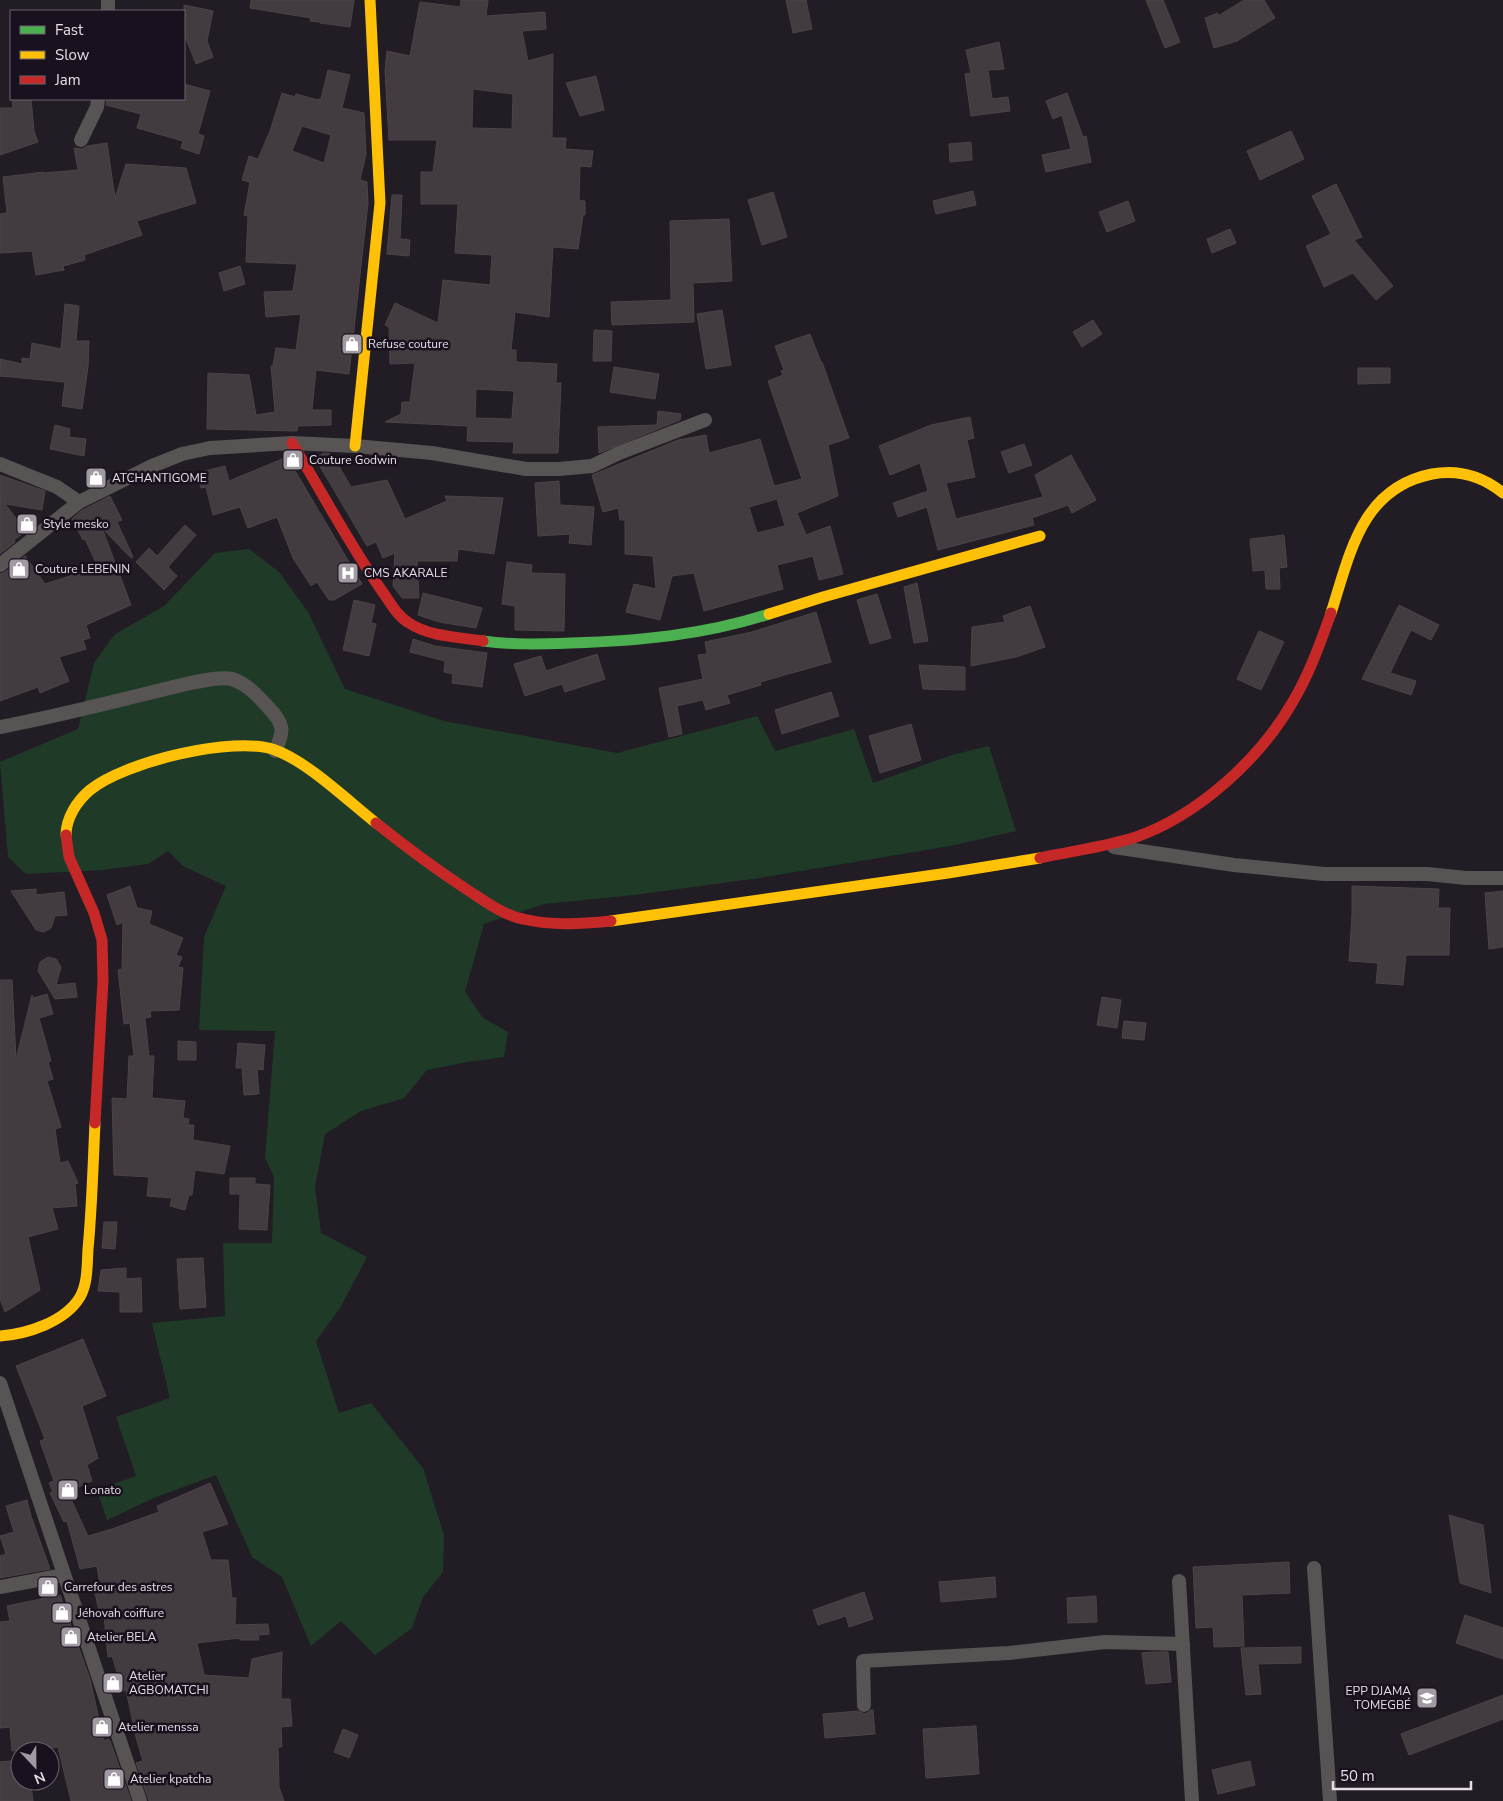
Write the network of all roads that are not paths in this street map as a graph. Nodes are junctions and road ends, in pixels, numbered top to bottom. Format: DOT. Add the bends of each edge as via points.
graph roads {
  1 [pos="370,0"];
  2 [pos="98,100"];
  3 [pos="81,140"];
  4 [pos="705,420"];
  5 [pos="292,443"];
  6 [pos="355,446"];
  7 [pos="0,464"];
  8 [pos="1503,493"];
  9 [pos="79,502"];
  10 [pos="1040,536"];
  11 [pos="0,565"];
  12 [pos="0,727"];
  13 [pos="275,751"];
  14 [pos="1104,846"];
  15 [pos="1503,878"];
  16 [pos="6,1336"];
  17 [pos="0,1342"];
  18 [pos="0,1383"];
  19 [pos="1314,1568"];
  20 [pos="64,1575"];
  21 [pos="1179,1581"];
  22 [pos="0,1587"];
  23 [pos="1183,1644"];
  24 [pos="864,1705"];
  25 [pos="140,1801"];
  26 [pos="1192,1801"];
  27 [pos="1330,1801"];
  1 -- 6 [label="main road" via="380,203"];
  2 -- 3 [label="street"];
  4 -- 6 [label="street" via="592,466 559,469 526,469 432,453"];
  5 -- 6 [label="street"];
  5 -- 9 [label="street" via="210,448 182,454"];
  5 -- 10 [label="main road" via="371,575 399,615 422,630 499,642 604,642 705,630 748,621"];
  7 -- 9 [label="street" via="57,487"];
  8 -- 14 [label="main road" via="1491,482 1452,471 1408,481 1389,491 1375,506 1353,547 1322,636 1292,704 1260,748 1232,775 1182,813 1144,834"];
  9 -- 11 [label="street"];
  12 -- 13 [label="street" via="186,684 231,679 246,685 278,718 282,736"];
  13 -- 14 [label="main road" via="306,767 400,844 445,876 498,910 538,922 582,924 639,918 978,869"];
  13 -- 16 [label="main road" via="242,746 164,758 94,786 82,797 68,820 66,846 96,917 102,945 86,1273 82,1294 70,1309 44,1324"];
  14 -- 15 [label="street" via="1324,874"];
  16 -- 17 [label="main road"];
  18 -- 20 [label="street"];
  19 -- 27 [label="street"];
  20 -- 22 [label="street"];
  20 -- 25 [label="street"];
  21 -- 23 [label="street"];
  23 -- 24 [label="street" via="1105,1642 1009,1653 863,1661"];
  23 -- 26 [label="street"];
}
